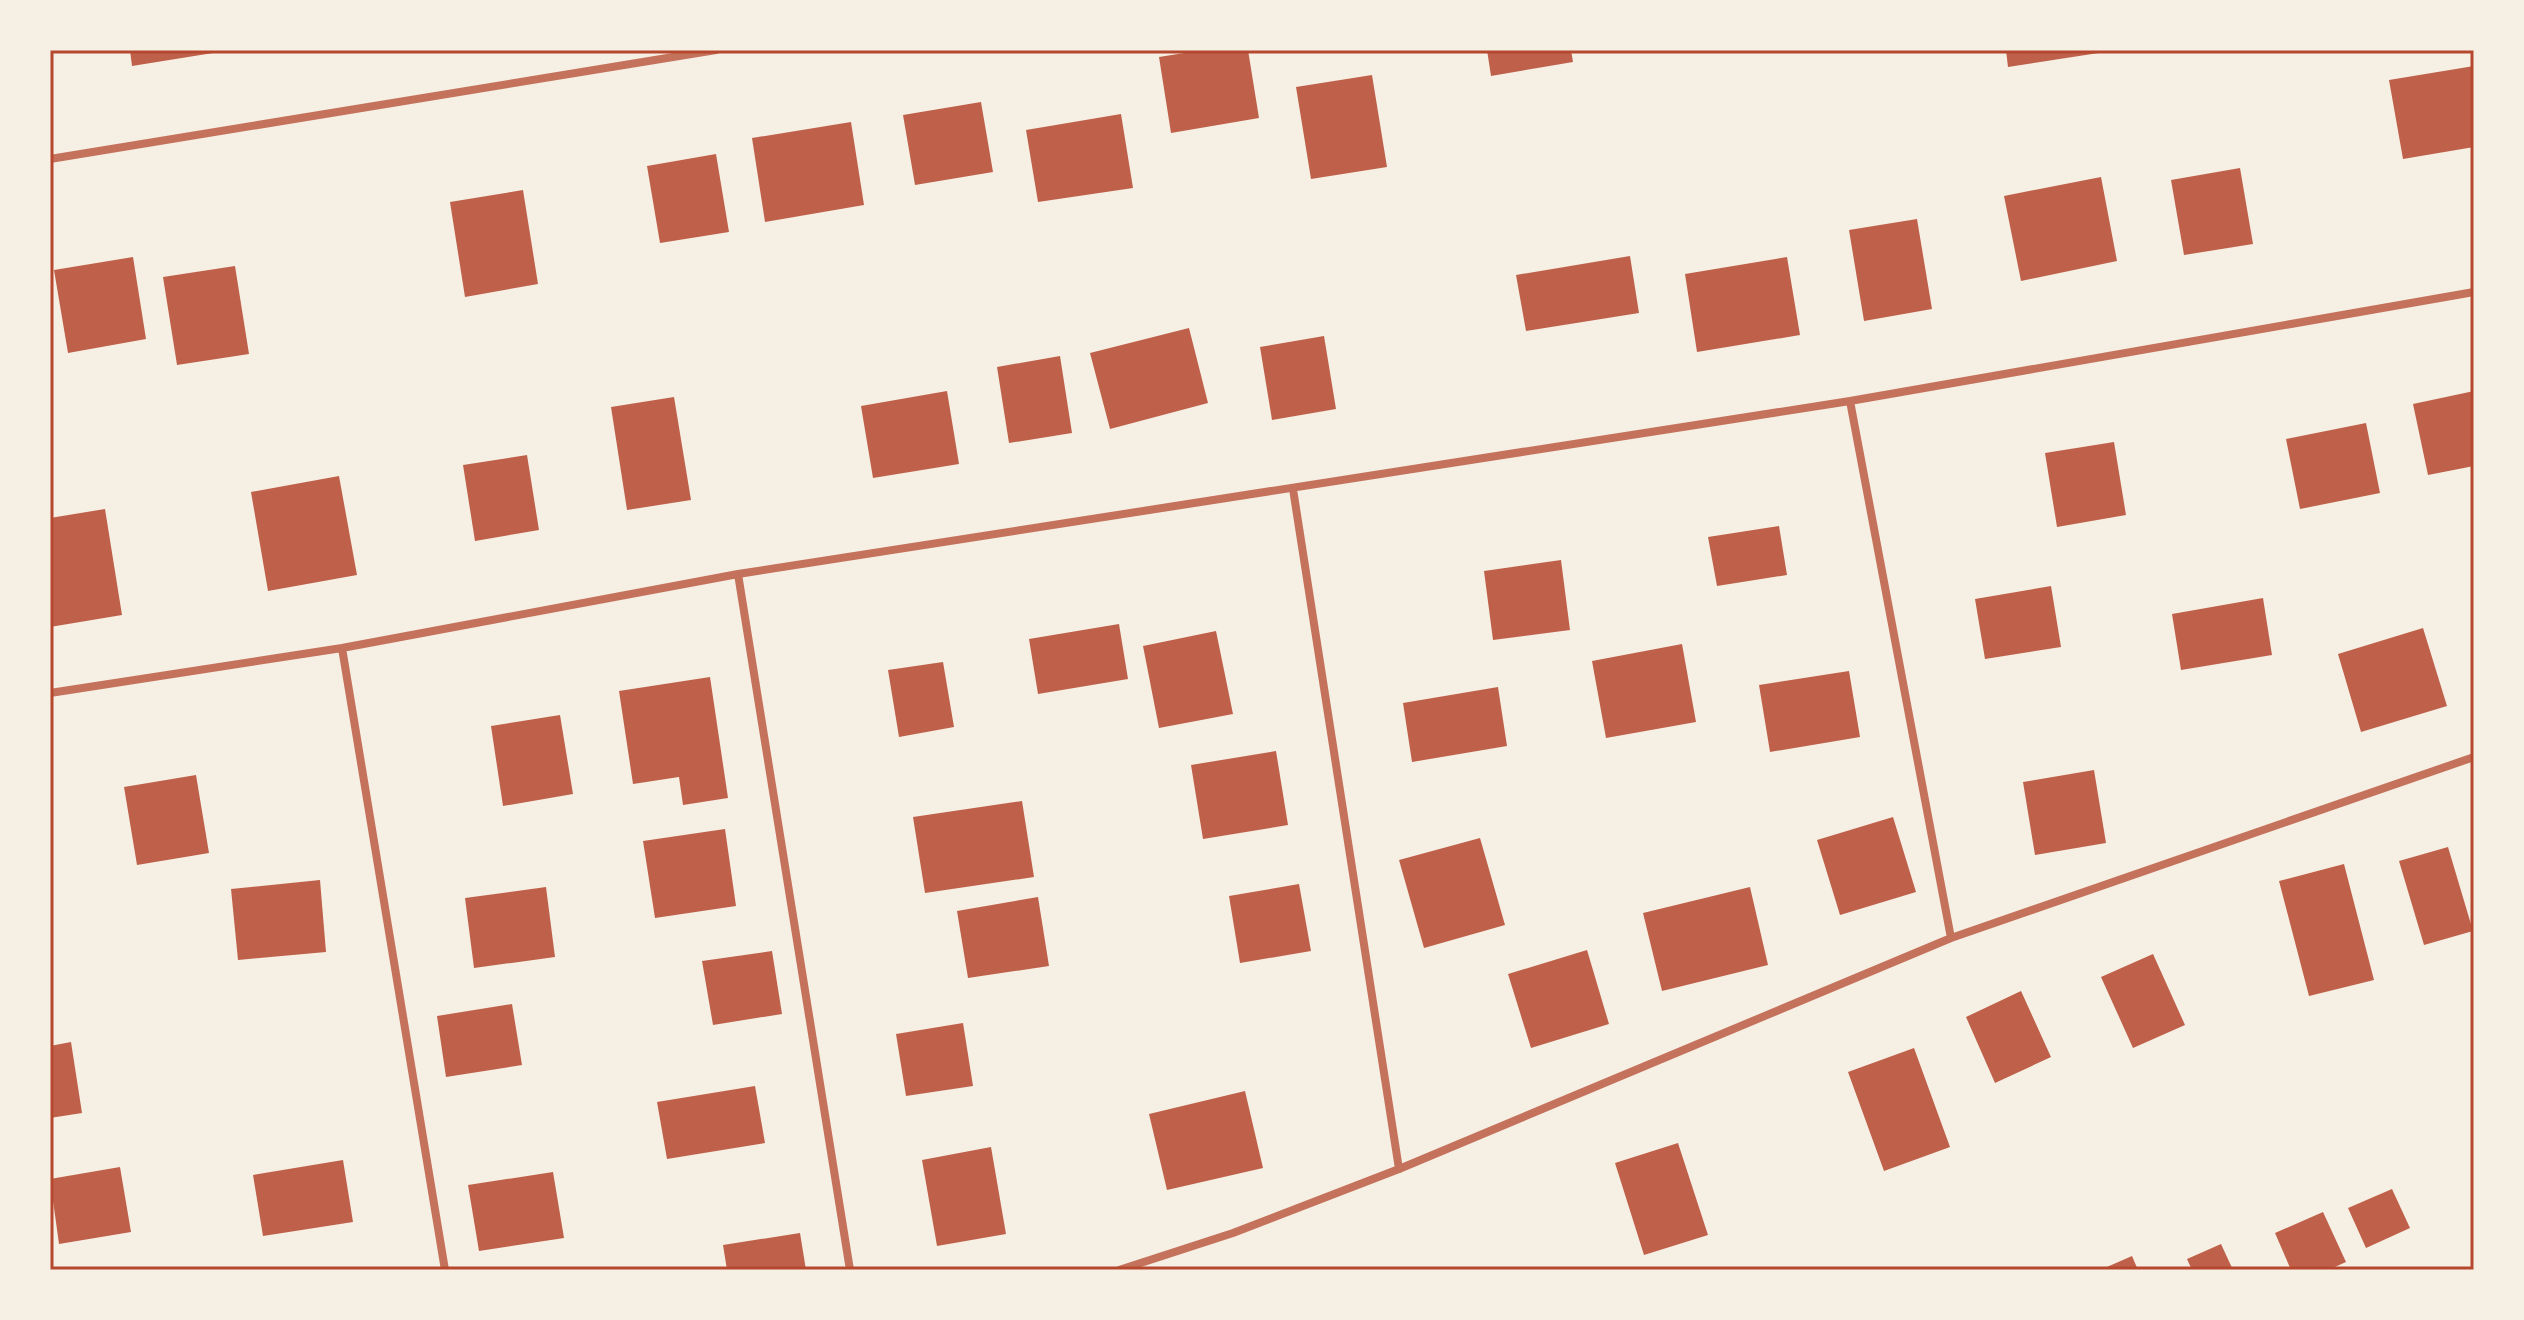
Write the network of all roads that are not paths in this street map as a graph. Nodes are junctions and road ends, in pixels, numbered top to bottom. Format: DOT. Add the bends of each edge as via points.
graph roads {
  1 [pos="716,50"];
  2 [pos="50,159"];
  3 [pos="2474,292"];
  4 [pos="1850,401"];
  5 [pos="1293,489"];
  6 [pos="738,574"];
  7 [pos="342,648"];
  8 [pos="50,693"];
  9 [pos="2474,757"];
  10 [pos="1951,938"];
  11 [pos="1399,1169"];
  12 [pos="445,1270"];
  13 [pos="850,1270"];
  14 [pos="1119,1270"];
  1 -- 2 [label="street"];
  3 -- 4 [label="street"];
  4 -- 5 [label="street"];
  4 -- 10 [label="street"];
  5 -- 6 [label="street"];
  5 -- 11 [label="street"];
  6 -- 7 [label="street"];
  6 -- 13 [label="street"];
  7 -- 8 [label="street"];
  7 -- 12 [label="street"];
  9 -- 10 [label="street"];
  10 -- 11 [label="street"];
  11 -- 14 [label="street"];
}
